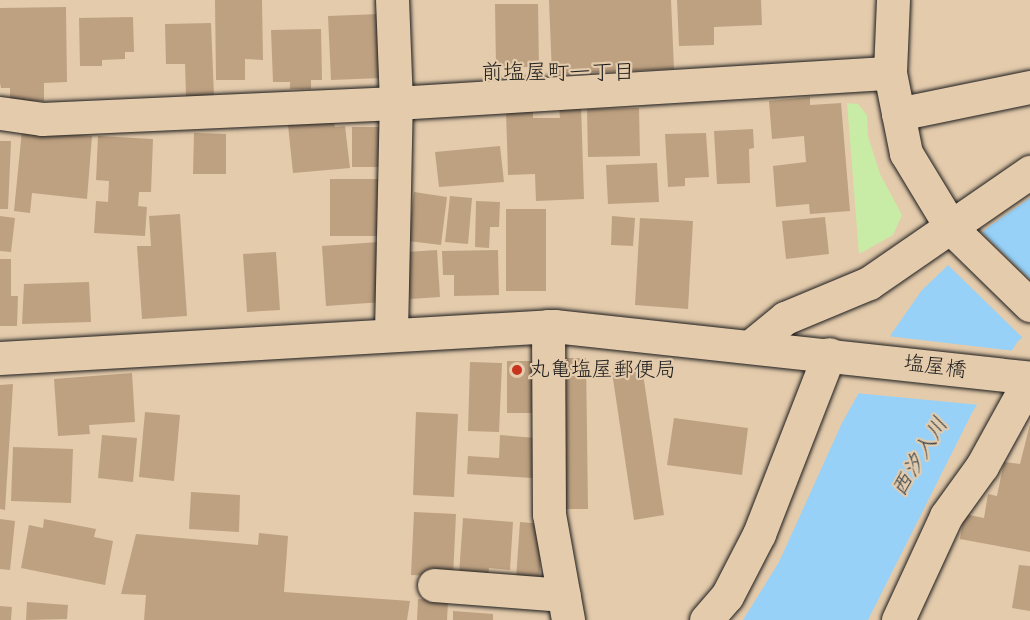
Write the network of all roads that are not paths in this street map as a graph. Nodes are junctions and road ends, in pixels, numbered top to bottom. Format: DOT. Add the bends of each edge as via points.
graph roads {
  1 [pos="392,0"];
  2 [pos="893,0"];
  3 [pos="890,73"];
  4 [pos="1030,87"];
  5 [pos="396,104"];
  6 [pos="0,113"];
  7 [pos="898,114"];
  8 [pos="1030,172"];
  9 [pos="956,234"];
  10 [pos="1030,305"];
  11 [pos="548,326"];
  12 [pos="391,333"];
  13 [pos="752,345"];
  14 [pos="841,356"];
  15 [pos="0,358"];
  16 [pos="1026,378"];
  17 [pos="434,585"];
  18 [pos="566,608"];
  19 [pos="706,620"];
  20 [pos="898,620"];
  1 -- 5 [label="street"];
  2 -- 3 [label="street"];
  3 -- 5 [label="street"];
  3 -- 7 [label="street"];
  4 -- 7 [label="street"];
  5 -- 6 [label="street" via="42,119"];
  5 -- 12 [label="street"];
  7 -- 9 [label="street" via="906,153"];
  8 -- 9 [label="street"];
  9 -- 10 [label="street"];
  9 -- 13 [label="street" via="869,284 785,318"];
  11 -- 12 [label="street, 塩屋橋"];
  11 -- 13 [label="street, 塩屋橋"];
  11 -- 18 [label="street" via="549,514"];
  12 -- 15 [label="street, 塩屋橋"];
  13 -- 14 [label="street, 塩屋橋"];
  14 -- 16 [label="street, 塩屋橋"];
  14 -- 19 [label="street" via="759,534 727,596"];
  16 -- 20 [label="street" via="982,466 946,516"];
  17 -- 18 [label="street"];
}
